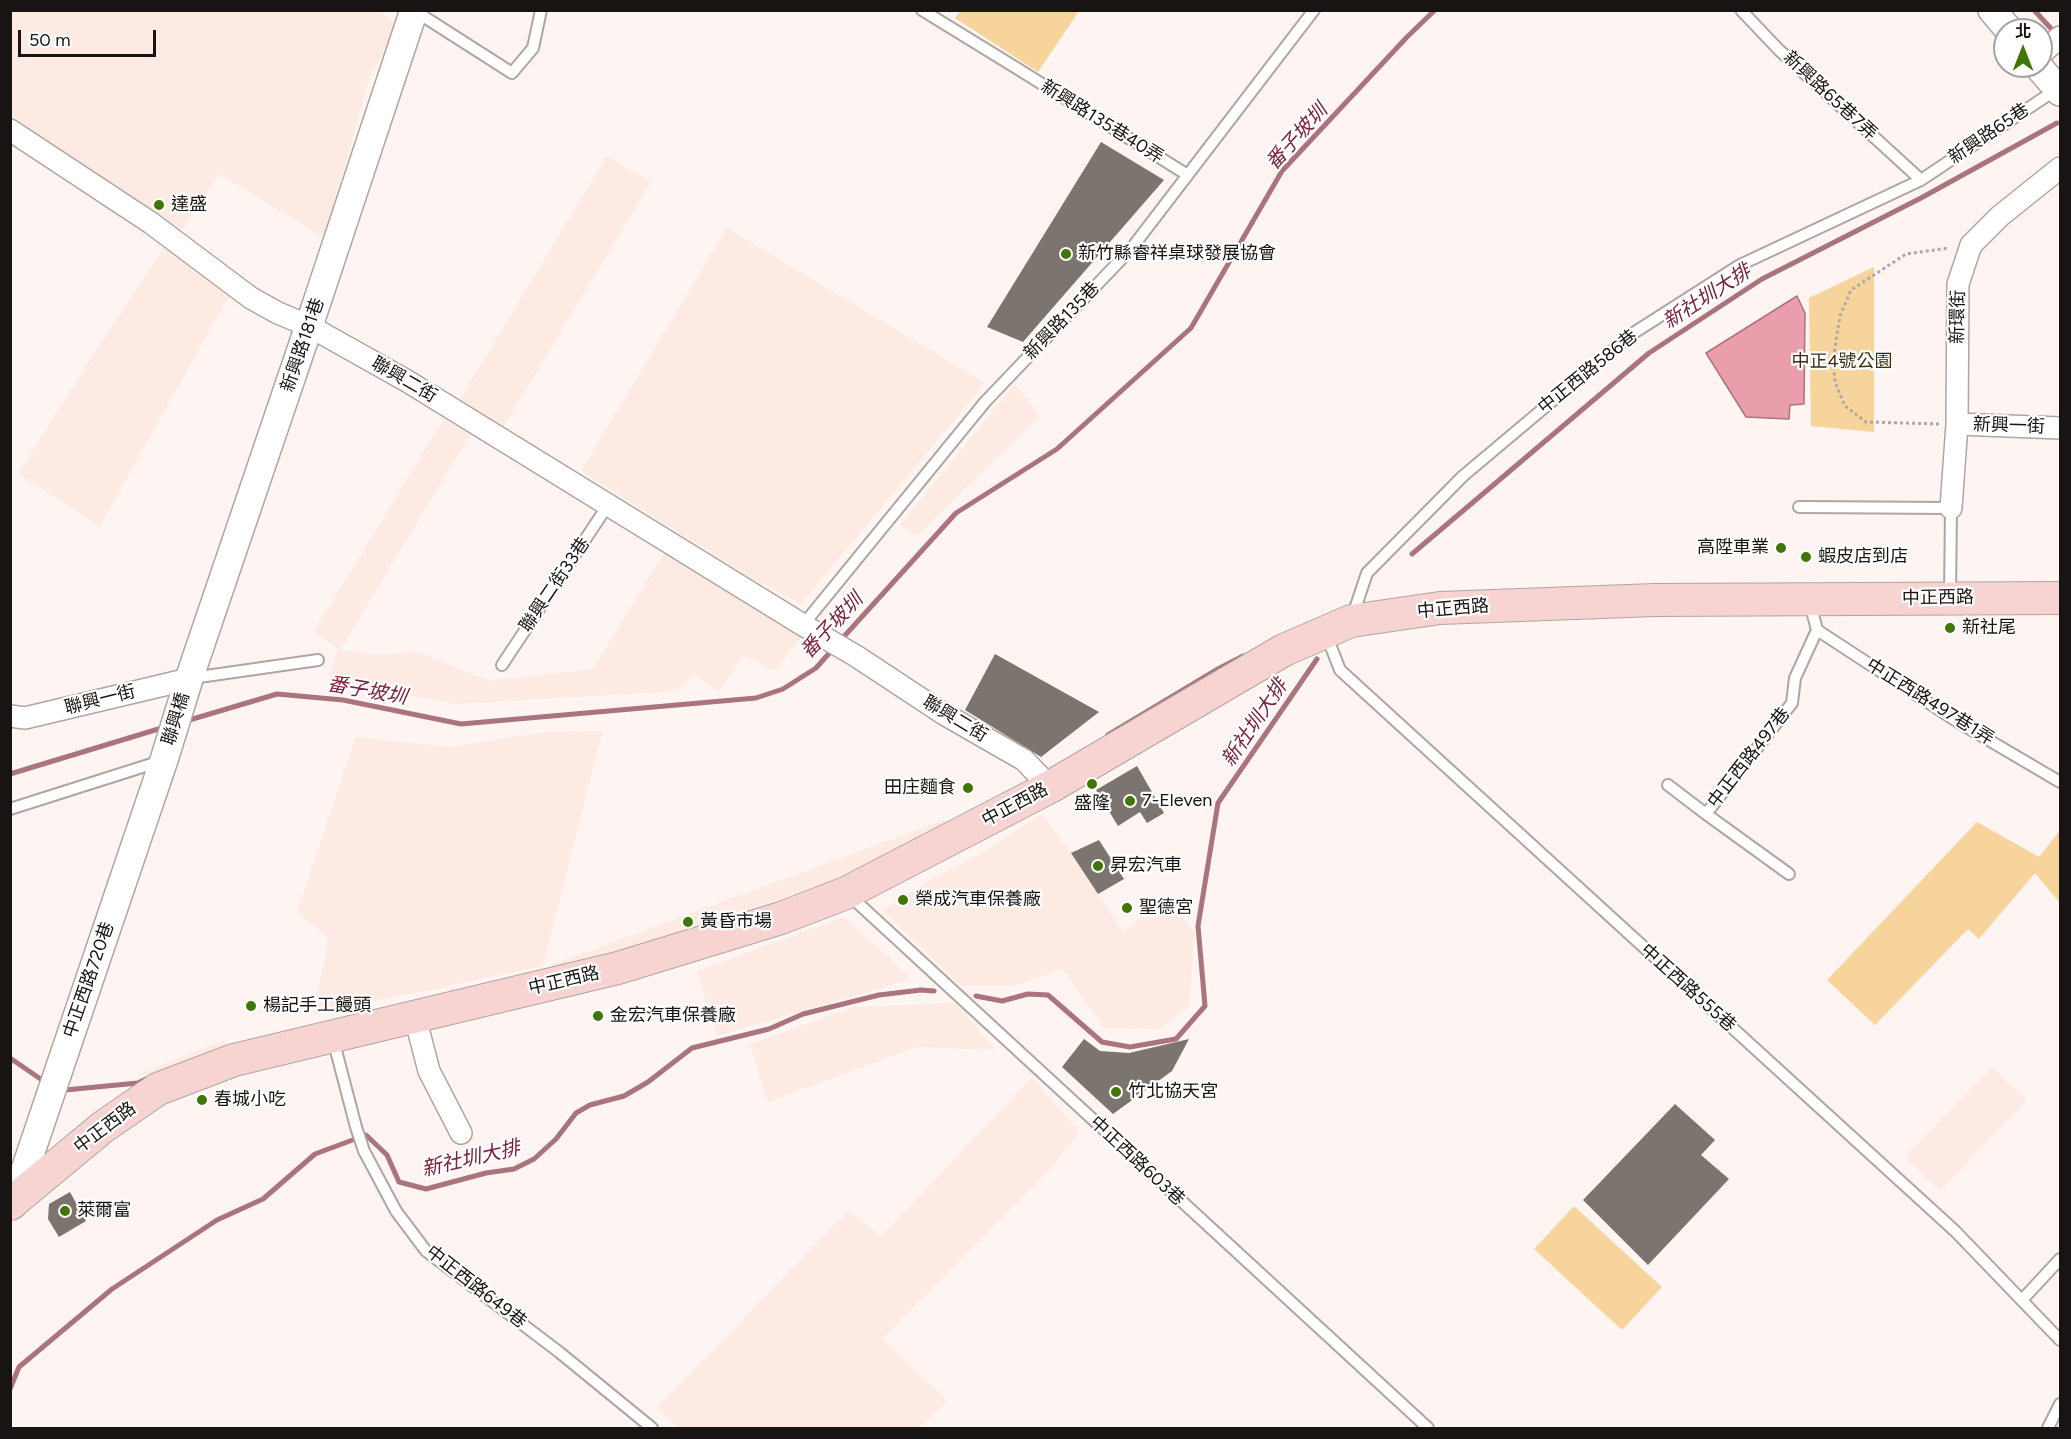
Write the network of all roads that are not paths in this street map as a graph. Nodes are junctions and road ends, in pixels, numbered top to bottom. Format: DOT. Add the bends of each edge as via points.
graph roads {
  1 [pos="414,10"];
  2 [pos="541,10"];
  3 [pos="921,10"];
  4 [pos="1314,10"];
  5 [pos="1741,10"];
  6 [pos="2053,68"];
  7 [pos="2059,90"];
  8 [pos="10,130"];
  9 [pos="2061,168"];
  10 [pos="1186,174"];
  11 [pos="1922,180"];
  12 [pos="309,326"];
  13 [pos="1957,424"];
  14 [pos="2061,428"];
  15 [pos="608,505"];
  16 [pos="1799,507"];
  17 [pos="1950,508"];
  18 [pos="1950,597"];
  19 [pos="2061,598"];
  20 [pos="1809,600"];
  21 [pos="803,625"];
  22 [pos="1338,626"];
  23 [pos="1817,630"];
  24 [pos="318,660"];
  25 [pos="502,665"];
  26 [pos="189,679"];
  27 [pos="10,716"];
  28 [pos="164,760"];
  29 [pos="2061,782"];
  30 [pos="1668,785"];
  31 [pos="1050,787"];
  32 [pos="10,808"];
  33 [pos="1706,814"];
  34 [pos="1789,874"];
  35 [pos="846,893"];
  36 [pos="415,1017"];
  37 [pos="332,1037"];
  38 [pos="460,1133"];
  39 [pos="12,1206"];
  40 [pos="2061,1259"];
  41 [pos="2022,1300"];
  42 [pos="2061,1340"];
  43 [pos="2061,1404"];
  44 [pos="652,1428"];
  45 [pos="1428,1428"];
  46 [pos="2048,1428"];
  1 -- 2 [label="lane" via="512,74 533,48"];
  1 -- 12 [label="street, 新興路181巷"];
  3 -- 10 [label="lane, 新興路135巷40弄"];
  4 -- 10 [label="lane, 新興路135巷"];
  5 -- 11 [label="lane, 新興路65巷7弄" via="1779,50"];
  6 -- 7 [label="street"];
  7 -- 11 [label="lane, 新興路65巷"];
  8 -- 12 [label="street, 聯興二街" via="151,222 250,298"];
  9 -- 13 [label="street, 新環街" via="2000,216 1971,245 1958,284"];
  10 -- 21 [label="lane, 新興路135巷" via="1131,249 986,402"];
  11 -- 22 [label="lane, 中正西路586巷" via="1740,265 1632,334 1463,476 1367,573"];
  12 -- 15 [label="street, 聯興二街" via="407,381"];
  12 -- 26 [label="street, 新興路181巷"];
  13 -- 14 [label="street, 新興一街"];
  13 -- 17 [label="street, 新環街"];
  15 -- 21 [label="street, 聯興二街"];
  15 -- 25 [label="lane, 聯興二街33巷"];
  16 -- 17 [label="lane"];
  17 -- 18 [label="lane"];
  18 -- 19 [label="main road, 中正西路"];
  18 -- 20 [label="main road, 中正西路"];
  20 -- 22 [label="main road, 中正西路" via="1655,600 1440,608"];
  20 -- 23 [label="lane"];
  21 -- 31 [label="street, 聯興二街" via="1024,760"];
  22 -- 31 [label="main road, 中正西路" via="1248,670"];
  22 -- 41 [label="lane, 中正西路555巷" via="1340,670 1955,1231"];
  23 -- 29 [label="lane, 中正西路497巷1弄" via="1958,722"];
  23 -- 33 [label="lane, 中正西路497巷" via="1795,678 1792,703"];
  24 -- 26 [label="lane"];
  26 -- 27 [label="street, 聯興一街" via="26,718"];
  26 -- 28 [label="street, 聯興橋"];
  28 -- 32 [label="lane"];
  28 -- 39 [label="street, 中正西路720巷"];
  30 -- 33 [label="lane"];
  31 -- 35 [label="main road, 中正西路"];
  33 -- 34 [label="lane"];
  35 -- 36 [label="main road, 中正西路" via="770,922 618,968"];
  35 -- 45 [label="lane, 中正西路603巷"];
  36 -- 37 [label="main road, 中正西路"];
  36 -- 38 [label="street" via="429,1071"];
  37 -- 39 [label="main road, 中正西路" via="234,1060 158,1089 103,1127"];
  37 -- 44 [label="lane, 中正西路649巷" via="364,1151 396,1211 426,1251"];
  40 -- 41 [label="lane"];
  41 -- 42 [label="lane, 中正西路555巷"];
  43 -- 46 [label="lane"];
}
